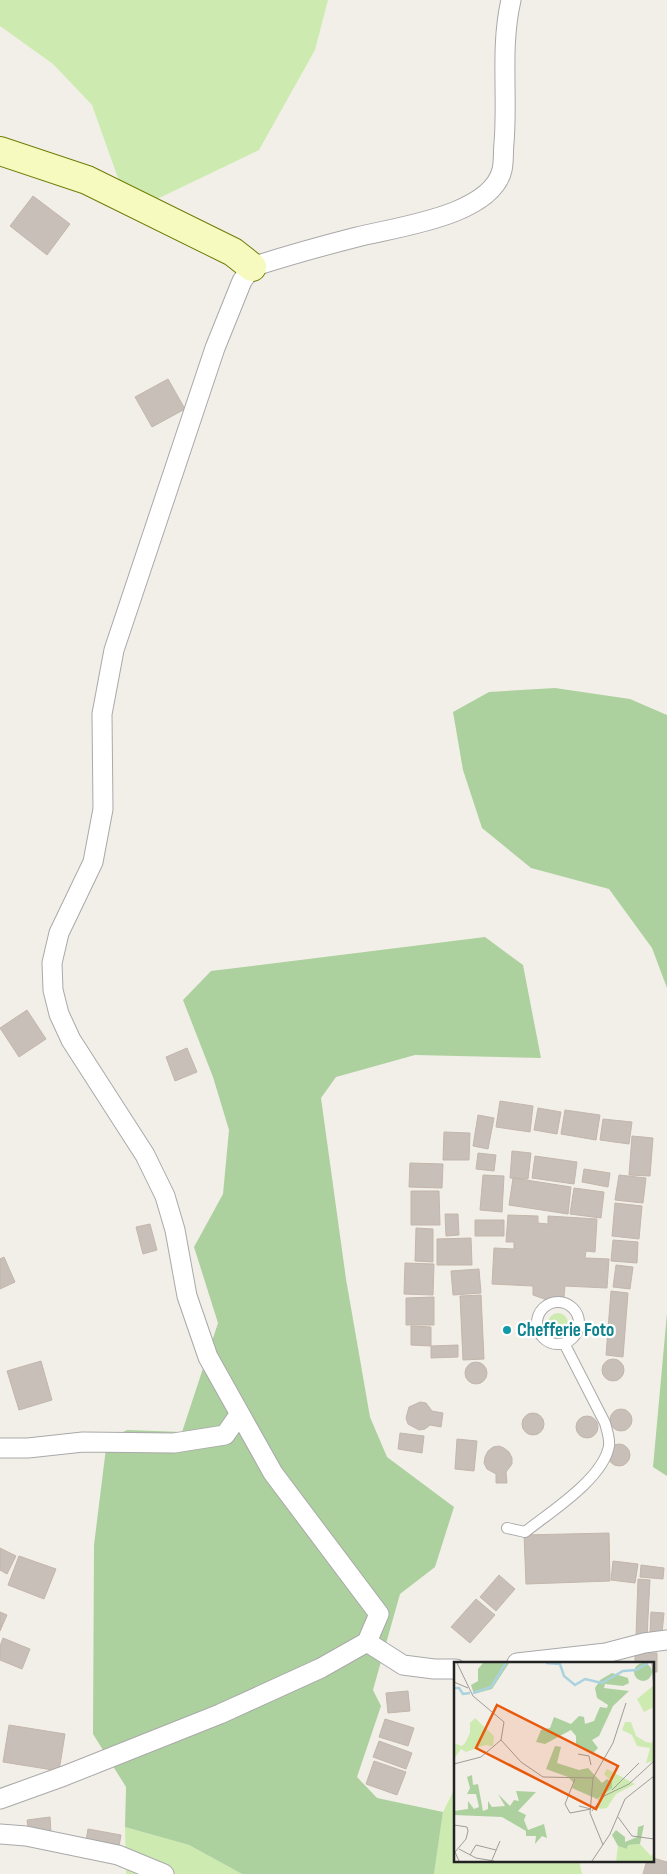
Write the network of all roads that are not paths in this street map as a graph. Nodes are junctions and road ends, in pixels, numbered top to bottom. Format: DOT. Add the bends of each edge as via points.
graph roads {
  1 [pos="511,0"];
  2 [pos="0,151"];
  3 [pos="252,267"];
  4 [pos="564,1343"];
  5 [pos="239,1415"];
  6 [pos="0,1448"];
  7 [pos="507,1528"];
  8 [pos="667,1640"];
  9 [pos="367,1642"];
  10 [pos="526,1662"];
  11 [pos="454,1669"];
  12 [pos="0,1800"];
  13 [pos="0,1834"];
  14 [pos="164,1874"];
  1 -- 3 [label="street" via="502,171 490,191 447,216"];
  2 -- 3 [label="street" via="86,180 233,252"];
  3 -- 5 [label="street" via="242,282 215,348 114,650 102,714 103,809 93,862 59,933 52,963 53,990 71,1040 145,1155 165,1196 187,1296 208,1357"];
  4 -- 4 [label="lane" via="578,1331 578,1314 565,1302 556,1302 543,1308 539,1314 538,1330 549,1342"];
  4 -- 7 [label="lane" via="604,1423 609,1446 599,1468 581,1488 524,1532"];
  5 -- 6 [label="street" via="224,1435 174,1443 83,1442"];
  5 -- 9 [label="street" via="273,1473 379,1614"];
  8 -- 10 [label="street" via="606,1653"];
  9 -- 11 [label="street" via="403,1665"];
  9 -- 12 [label="street" via="321,1668 220,1714"];
  13 -- 14 [label="street" via="26,1836 118,1855"];
}
